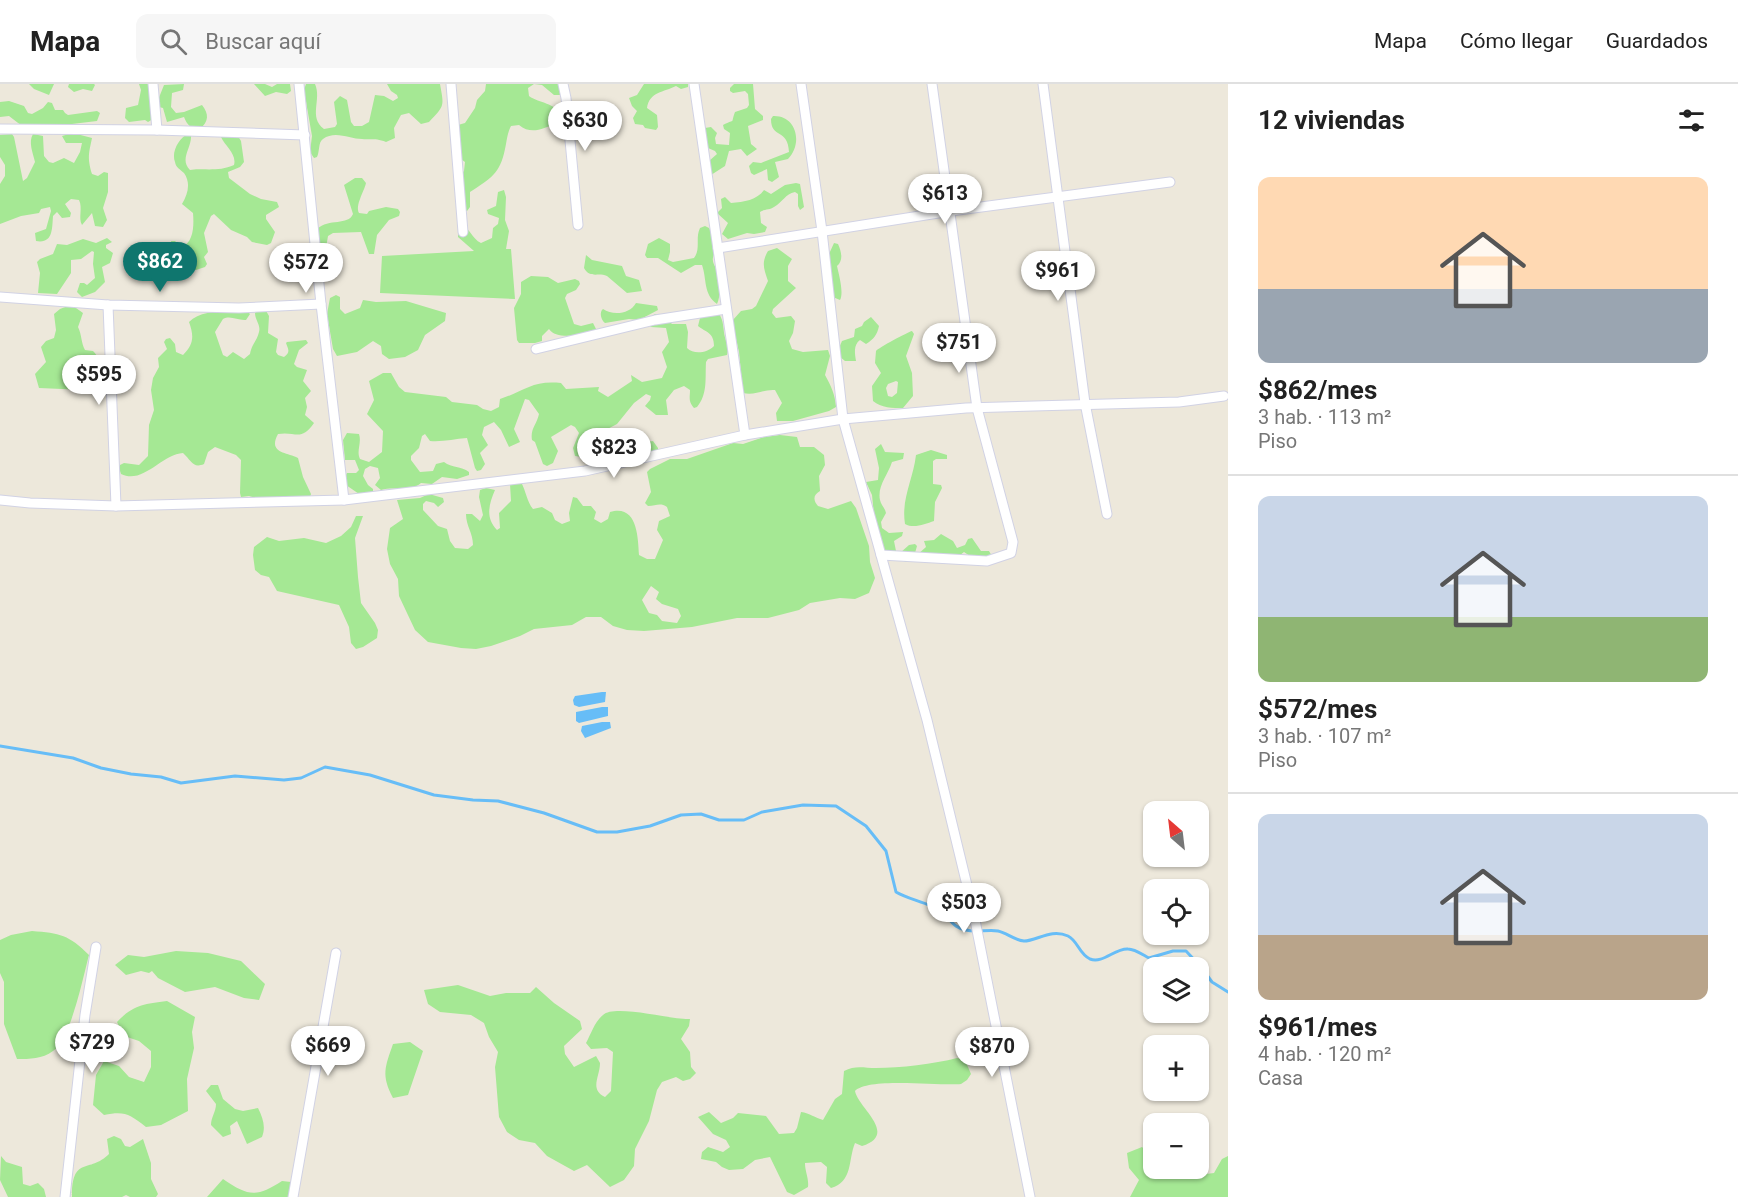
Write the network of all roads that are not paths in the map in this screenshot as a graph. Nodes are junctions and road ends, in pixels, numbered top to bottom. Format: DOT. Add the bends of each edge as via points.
graph roads {
  1 [pos="153,84"];
  2 [pos="299,84"];
  3 [pos="451,84"];
  4 [pos="563,84"];
  5 [pos="694,84"];
  6 [pos="801,84"];
  7 [pos="932,84"];
  8 [pos="1042,84"];
  9 [pos="0,129"];
  10 [pos="157,130"];
  11 [pos="305,135"];
  12 [pos="1170,182"];
  13 [pos="1058,196"];
  14 [pos="951,211"];
  15 [pos="578,225"];
  16 [pos="822,231"];
  17 [pos="463,232"];
  18 [pos="718,249"];
  19 [pos="0,297"];
  20 [pos="321,304"];
  21 [pos="108,305"];
  22 [pos="726,309"];
  23 [pos="536,349"];
  24 [pos="1224,396"];
  25 [pos="1085,404"];
  26 [pos="977,408"];
  27 [pos="843,419"];
  28 [pos="745,435"];
  29 [pos="0,500"];
  30 [pos="344,500"];
  31 [pos="116,506"];
  32 [pos="1107,514"];
  33 [pos="881,555"];
  34 [pos="96,947"];
  35 [pos="336,953"];
  36 [pos="65,1197"];
  37 [pos="293,1197"];
  38 [pos="1030,1197"];
  1 -- 10 [label="street"];
  2 -- 11 [label="street"];
  3 -- 17 [label="street"];
  4 -- 15 [label="street"];
  5 -- 18 [label="street"];
  6 -- 16 [label="street"];
  7 -- 14 [label="street"];
  8 -- 13 [label="street"];
  9 -- 10 [label="street"];
  10 -- 11 [label="street"];
  11 -- 20 [label="street"];
  12 -- 13 [label="street"];
  13 -- 14 [label="street"];
  13 -- 25 [label="street"];
  14 -- 16 [label="street"];
  14 -- 26 [label="street"];
  16 -- 18 [label="street"];
  16 -- 27 [label="street"];
  18 -- 22 [label="street"];
  19 -- 21 [label="street"];
  20 -- 21 [label="street" via="239,308"];
  20 -- 30 [label="street"];
  21 -- 31 [label="street"];
  22 -- 23 [label="street" via="655,320"];
  22 -- 28 [label="street"];
  24 -- 25 [label="street" via="1179,402"];
  25 -- 26 [label="street"];
  25 -- 32 [label="street"];
  26 -- 27 [label="street"];
  26 -- 33 [label="street" via="1012,542 1011,553 987,561"];
  27 -- 28 [label="street"];
  27 -- 33 [label="street"];
  28 -- 30 [label="street" via="585,471"];
  29 -- 31 [label="street"];
  30 -- 31 [label="street"];
  33 -- 38 [label="street" via="927,720 973,910"];
  34 -- 36 [label="street" via="84,1015"];
  35 -- 37 [label="street"];
}
